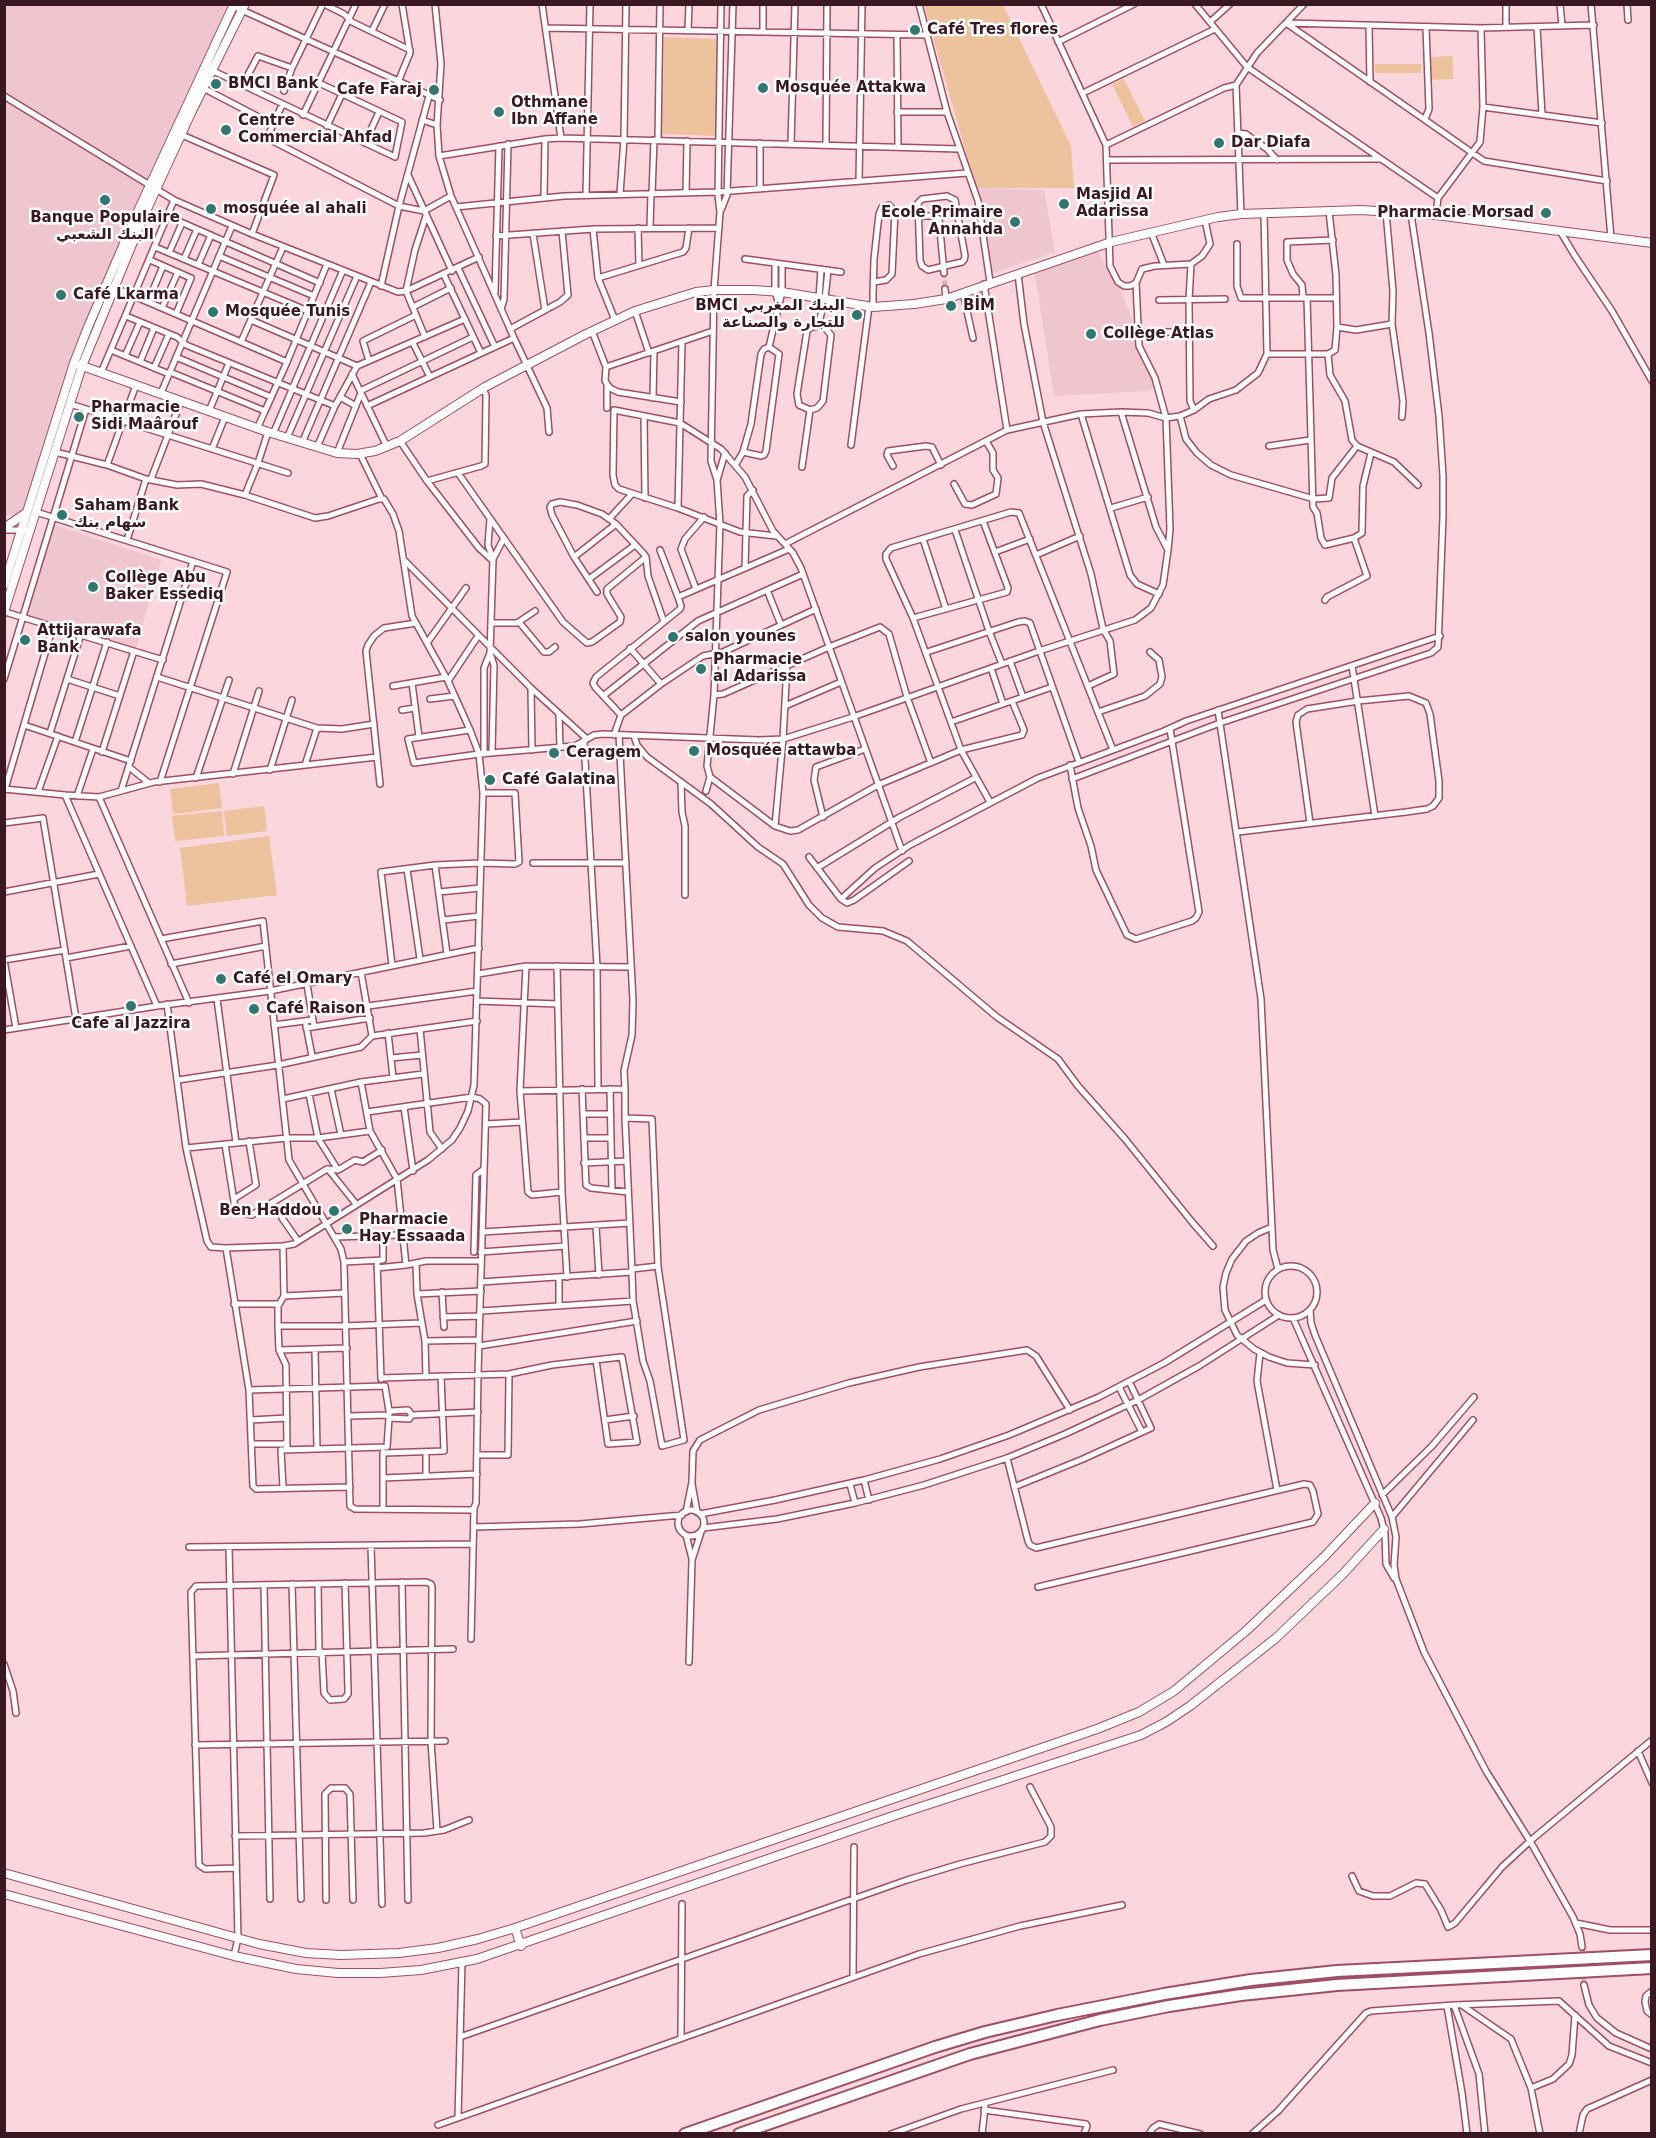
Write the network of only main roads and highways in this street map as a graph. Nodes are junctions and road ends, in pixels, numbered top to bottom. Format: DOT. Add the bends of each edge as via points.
graph roads {
  1 [pos="1652,1955"];
  2 [pos="1652,1968"];
  3 [pos="686,2133"];
  4 [pos="739,2133"];
  1 -- 3 [label="highway" via="1347,1970 1154,1996 935,2047"];
  2 -- 4 [label="highway" via="1337,1985 1158,2008 944,2062"];
}
